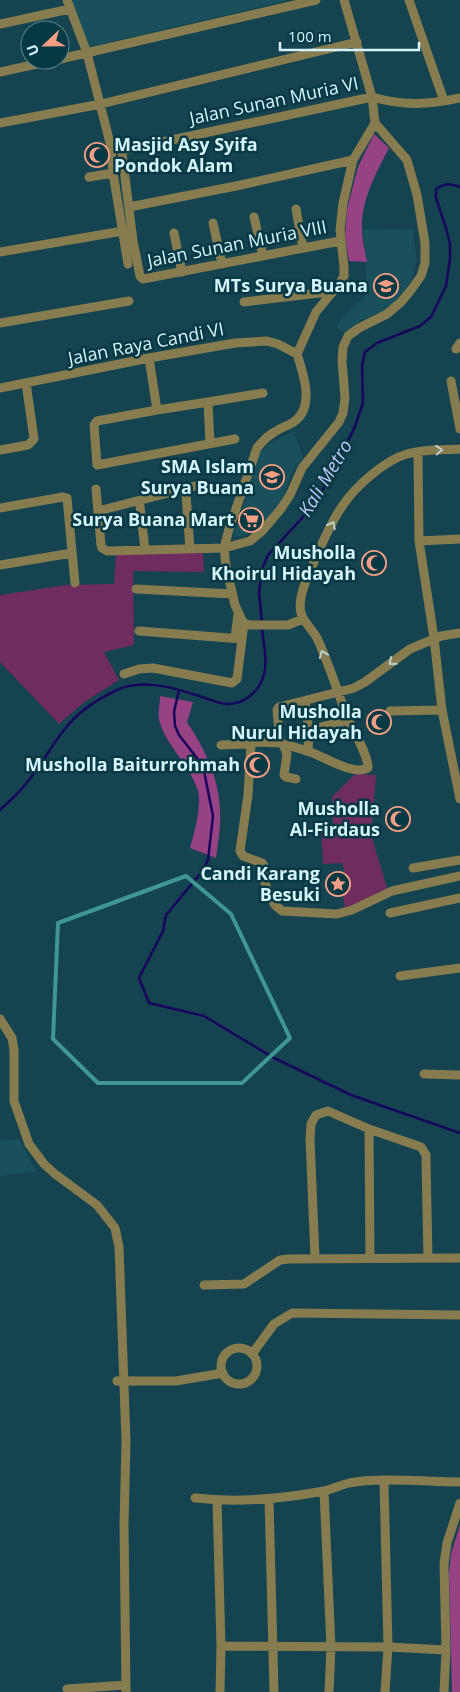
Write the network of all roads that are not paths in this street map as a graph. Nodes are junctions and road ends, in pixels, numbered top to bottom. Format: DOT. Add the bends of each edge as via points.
graph roads {
  1 [pos="316,0"];
  2 [pos="344,0"];
  3 [pos="409,0"];
  4 [pos="68,5"];
  5 [pos="0,24"];
  6 [pos="357,42"];
  7 [pos="87,53"];
  8 [pos="70,57"];
  9 [pos="20,68"];
  10 [pos="0,72"];
  11 [pos="372,96"];
  12 [pos="460,98"];
  13 [pos="444,101"];
  14 [pos="101,104"];
  15 [pos="0,123"];
  16 [pos="374,123"];
  17 [pos="353,160"];
  18 [pos="113,173"];
  19 [pos="89,177"];
  20 [pos="129,208"];
  21 [pos="296,209"];
  22 [pos="254,217"];
  23 [pos="213,223"];
  24 [pos="123,231"];
  25 [pos="174,233"];
  26 [pos="340,241"];
  27 [pos="303,248"];
  28 [pos="0,252"];
  29 [pos="263,256"];
  30 [pos="128,264"];
  31 [pos="222,264"];
  32 [pos="182,272"];
  33 [pos="332,293"];
  34 [pos="129,301"];
  35 [pos="244,302"];
  36 [pos="0,323"];
  37 [pos="297,354"];
  38 [pos="149,358"];
  39 [pos="451,381"];
  40 [pos="26,383"];
  41 [pos="0,388"];
  42 [pos="263,393"];
  43 [pos="208,402"];
  44 [pos="157,410"];
  45 [pos="460,429"];
  46 [pos="235,439"];
  47 [pos="210,444"];
  48 [pos="460,449"];
  49 [pos="0,450"];
  50 [pos="418,452"];
  51 [pos="199,485"];
  52 [pos="96,489"];
  53 [pos="186,494"];
  54 [pos="140,506"];
  55 [pos="0,508"];
  56 [pos="98,511"];
  57 [pos="460,539"];
  58 [pos="419,542"];
  59 [pos="224,548"];
  60 [pos="190,549"];
  61 [pos="145,550"];
  62 [pos="72,553"];
  63 [pos="0,565"];
  64 [pos="75,583"];
  65 [pos="136,589"];
  66 [pos="232,594"];
  67 [pos="238,614"];
  68 [pos="303,620"];
  69 [pos="246,624"];
  70 [pos="138,631"];
  71 [pos="460,633"];
  72 [pos="434,638"];
  73 [pos="239,639"];
  74 [pos="124,674"];
  75 [pos="338,692"];
  76 [pos="305,701"];
  77 [pos="442,710"];
  78 [pos="390,711"];
  79 [pos="348,720"];
  80 [pos="310,730"];
  81 [pos="251,744"];
  82 [pos="281,744"];
  83 [pos="222,745"];
  84 [pos="308,751"];
  85 [pos="296,779"];
  86 [pos="460,799"];
  87 [pos="460,860"];
  88 [pos="413,868"];
  89 [pos="460,876"];
  90 [pos="460,898"];
  91 [pos="390,913"];
  92 [pos="460,968"];
  93 [pos="400,976"];
  94 [pos="0,1018"];
  95 [pos="424,1074"];
  96 [pos="460,1075"];
  97 [pos="369,1129"];
  98 [pos="315,1258"];
  99 [pos="370,1258"];
  100 [pos="428,1258"];
  101 [pos="460,1258"];
  102 [pos="204,1284"];
  103 [pos="460,1315"];
  104 [pos="252,1354"];
  105 [pos="223,1373"];
  106 [pos="117,1381"];
  107 [pos="384,1481"];
  108 [pos="460,1482"];
  109 [pos="324,1491"];
  110 [pos="195,1498"];
  111 [pos="269,1499"];
  112 [pos="217,1500"];
  113 [pos="460,1503"];
  114 [pos="221,1646"];
  115 [pos="274,1647"];
  116 [pos="331,1647"];
  117 [pos="388,1647"];
  118 [pos="446,1650"];
  119 [pos="126,1688"];
  120 [pos="68,1689"];
  121 [pos="220,1692"];
  122 [pos="274,1692"];
  123 [pos="329,1692"];
  124 [pos="385,1692"];
  125 [pos="444,1692"];
  1 -- 7 [label="street"];
  2 -- 6 [label="street"];
  3 -- 13 [label="street"];
  4 -- 5 [label="street"];
  4 -- 7 [label="street"];
  6 -- 11 [label="street"];
  6 -- 14 [label="street"];
  7 -- 8 [label="street"];
  7 -- 14 [label="street"];
  9 -- 10 [label="street"];
  11 -- 13 [label="street" via="396,103"];
  11 -- 16 [label="street"];
  11 -- 20 [label="street, Jalan Sunan Muria VI" via="125,150 122,158"];
  12 -- 13 [label="street"];
  14 -- 15 [label="street"];
  14 -- 18 [label="street" via="112,147"];
  16 -- 17 [label="street"];
  16 -- 59 [label="street" via="402,153 410,169 425,243 421,276 387,314 348,336 343,354 345,398 339,422 302,468 290,495 262,531 250,541"];
  17 -- 20 [label="street"];
  17 -- 26 [label="street" via="343,203"];
  18 -- 19 [label="street"];
  18 -- 24 [label="street"];
  20 -- 32 [label="street, Jalan Sunan Muria VIII" via="141,278"];
  21 -- 27 [label="street"];
  22 -- 29 [label="street"];
  23 -- 31 [label="street"];
  24 -- 28 [label="street"];
  24 -- 30 [label="street"];
  25 -- 32 [label="street"];
  26 -- 27 [label="street, Jalan Sunan Muria VIII"];
  26 -- 33 [label="street" via="344,276"];
  27 -- 29 [label="street, Jalan Sunan Muria VIII"];
  29 -- 31 [label="street, Jalan Sunan Muria VIII"];
  31 -- 32 [label="street, Jalan Sunan Muria VIII"];
  33 -- 35 [label="street"];
  33 -- 37 [label="street" via="316,312"];
  34 -- 36 [label="street"];
  37 -- 38 [label="street, Jalan Raya Candi VI" via="278,344 260,341"];
  37 -- 59 [label="street" via="303,373 304,410 295,421 276,430 257,448"];
  38 -- 40 [label="street, Jalan Raya Candi VI"];
  38 -- 44 [label="street"];
  39 -- 45 [label="street"];
  40 -- 41 [label="street, Jalan Raya Candi VI"];
  40 -- 49 [label="street" via="34,439 28,445"];
  42 -- 43 [label="street"];
  43 -- 44 [label="street"];
  43 -- 47 [label="street"];
  44 -- 47 [label="street" via="96,422 97,464"];
  46 -- 47 [label="street"];
  50 -- 48 [label="street, one-way"];
  50 -- 58 [label="street"];
  68 -- 50 [label="street, one-way" via="300,610 308,578 343,504 382,466"];
  51 -- 56 [label="street"];
  52 -- 56 [label="street"];
  53 -- 60 [label="street"];
  54 -- 61 [label="street"];
  55 -- 62 [label="street" via="66,496 69,500"];
  56 -- 61 [label="street" via="102,548 108,551"];
  57 -- 58 [label="street"];
  58 -- 72 [label="street"];
  59 -- 60 [label="street"];
  59 -- 66 [label="street"];
  60 -- 61 [label="street"];
  62 -- 63 [label="street"];
  62 -- 64 [label="street"];
  65 -- 66 [label="street"];
  66 -- 67 [label="street"];
  67 -- 69 [label="street"];
  67 -- 73 [label="street"];
  68 -- 69 [label="street" via="288,626"];
  75 -- 68 [label="street, one-way" via="317,638"];
  69 -- 73 [label="street"];
  70 -- 73 [label="street"];
  71 -- 72 [label="street"];
  72 -- 75 [label="street, one-way" via="410,649 365,682"];
  72 -- 77 [label="street"];
  73 -- 74 [label="street" via="237,679 232,683 153,668"];
  75 -- 76 [label="street"];
  75 -- 79 [label="street"];
  76 -- 80 [label="street"];
  76 -- 82 [label="street" via="278,708"];
  77 -- 78 [label="street"];
  77 -- 86 [label="street"];
  79 -- 80 [label="street"];
  79 -- 84 [label="street" via="368,768 346,768"];
  80 -- 84 [label="street"];
  81 -- 82 [label="street"];
  81 -- 83 [label="street"];
  81 -- 89 [label="street" via="240,851 243,856 265,867 269,894 275,906 282,911 337,914 392,891"];
  82 -- 84 [label="street"];
  82 -- 85 [label="street" via="287,754 284,774"];
  87 -- 88 [label="street"];
  90 -- 91 [label="street"];
  92 -- 93 [label="street"];
  94 -- 119 [label="street" via="12,1038 14,1101 29,1144 55,1174 98,1205 115,1228 119,1247 126,1441"];
  95 -- 96 [label="street"];
  97 -- 98 [label="street" via="328,1110 313,1118 310,1139"];
  97 -- 99 [label="street"];
  97 -- 100 [label="street" via="421,1147 426,1155"];
  98 -- 99 [label="street"];
  98 -- 102 [label="street" via="280,1260 244,1284"];
  99 -- 100 [label="street"];
  100 -- 101 [label="street"];
  103 -- 104 [label="street" via="292,1313 274,1324"];
  104 -- 105 [label="street" via="241,1348 229,1351 222,1361"];
  104 -- 105 [label="street" via="257,1365 248,1381 237,1384"];
  105 -- 106 [label="street, bridge" via="176,1381"];
  107 -- 108 [label="street"];
  107 -- 109 [label="street" via="350,1483"];
  107 -- 117 [label="street"];
  109 -- 111 [label="street"];
  109 -- 116 [label="street"];
  110 -- 112 [label="street"];
  111 -- 112 [label="street"];
  111 -- 115 [label="street"];
  112 -- 114 [label="street"];
  113 -- 118 [label="street" via="444,1564"];
  114 -- 115 [label="street"];
  114 -- 121 [label="street"];
  115 -- 116 [label="street"];
  115 -- 122 [label="street"];
  116 -- 117 [label="street"];
  116 -- 123 [label="street"];
  117 -- 118 [label="street"];
  117 -- 124 [label="street"];
  118 -- 125 [label="street"];
  119 -- 120 [label="street"];
}
